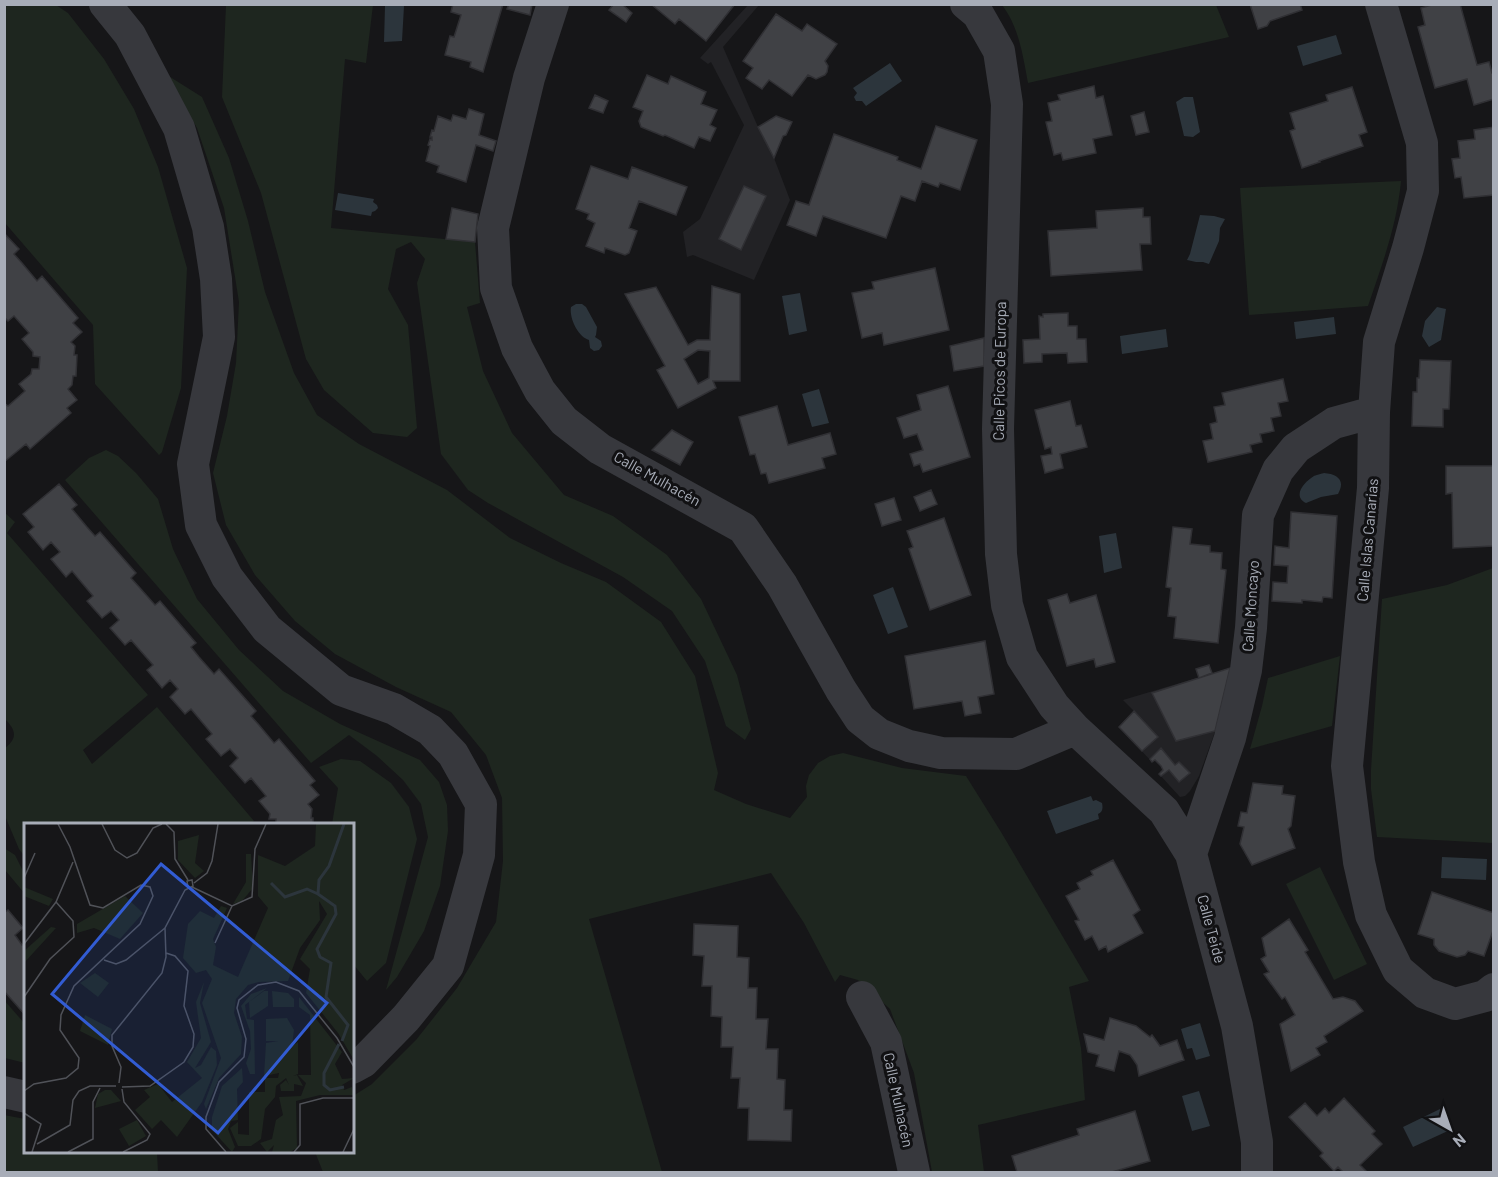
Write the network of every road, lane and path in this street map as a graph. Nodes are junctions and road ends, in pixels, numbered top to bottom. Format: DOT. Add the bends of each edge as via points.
graph roads {
  1 [pos="105,4"];
  2 [pos="553,4"];
  3 [pos="966,4"];
  4 [pos="1381,4"];
  5 [pos="1374,411"];
  6 [pos="1075,729"];
  7 [pos="1191,854"];
  8 [pos="1494,989"];
  9 [pos="862,997"];
  10 [pos="354,1067"];
  11 [pos="4,1092"];
  12 [pos="24,1097"];
  13 [pos="914,1173"];
  14 [pos="1257,1173"];
  1 -- 10 [label="street" via="130,35 179,129 208,227 219,337 192,465 201,525 227,578 267,629 341,690 394,710 430,730 453,754 481,804 479,855 448,966 406,1018"];
  2 -- 6 [label="street, Calle Mulhacén" via="529,78 493,228 496,288 517,348 540,391 564,421 600,448 743,528 782,585 860,719 879,734 941,753 1016,754"];
  3 -- 6 [label="street, Calle Picos de Europa" via="978,14 999,51 1007,104 998,429 1001,554 1007,605 1022,657 1054,706"];
  4 -- 5 [label="street, Calle Islas Canarias" via="1422,142 1423,191 1379,342"];
  5 -- 7 [label="street, Calle Moncayo" via="1334,423 1296,448 1278,470 1258,515 1246,670 1230,738"];
  5 -- 8 [label="street, Calle Islas Canarias" via="1373,488 1347,766 1359,862 1371,915 1398,970 1425,993 1455,1004 1485,996"];
  6 -- 7 [label="street, Calle Teide" via="1164,811"];
  7 -- 14 [label="street, Calle Teide" via="1238,1026 1257,1142"];
  9 -- 13 [label="street, Calle Mulhacén" via="886,1042"];
  11 -- 12 [label="street"];
}
